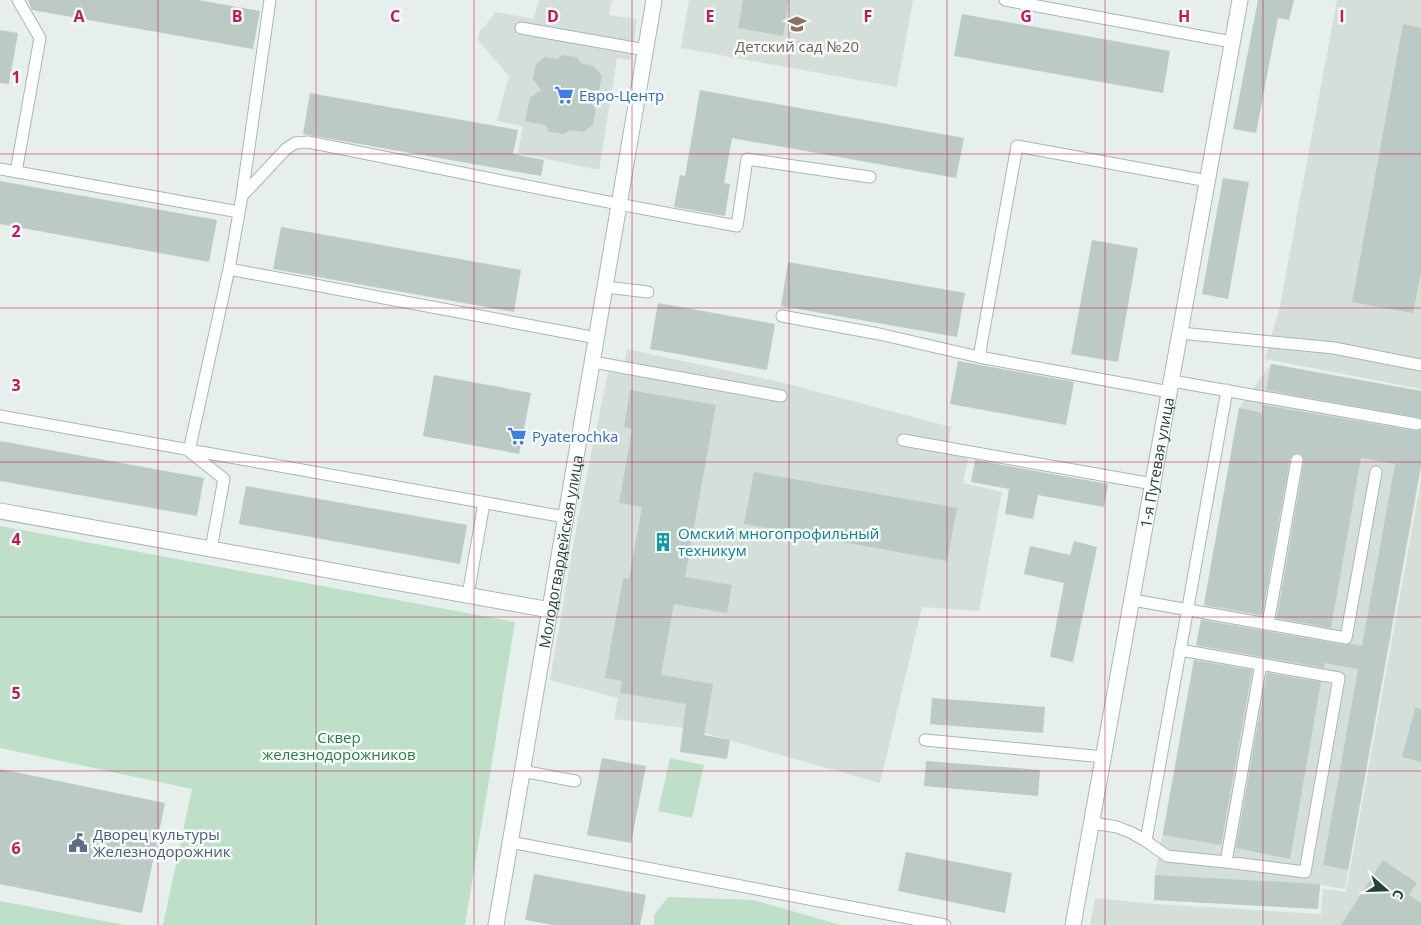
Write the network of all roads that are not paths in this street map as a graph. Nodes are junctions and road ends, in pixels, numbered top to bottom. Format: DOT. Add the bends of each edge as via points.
graph roads {
  1 [pos="18,0"];
  2 [pos="270,0"];
  3 [pos="654,0"];
  4 [pos="1005,0"];
  5 [pos="1240,0"];
  6 [pos="1037,3"];
  7 [pos="521,28"];
  8 [pos="1232,42"];
  9 [pos="646,50"];
  10 [pos="0,169"];
  11 [pos="16,172"];
  12 [pos="870,177"];
  13 [pos="1208,180"];
  14 [pos="242,196"];
  15 [pos="621,205"];
  16 [pos="239,212"];
  17 [pos="229,268"];
  18 [pos="606,287"];
  19 [pos="648,292"];
  20 [pos="782,316"];
  21 [pos="1180,333"];
  22 [pos="597,338"];
  23 [pos="979,357"];
  24 [pos="593,362"];
  25 [pos="1421,365"];
  26 [pos="1171,386"];
  27 [pos="1227,390"];
  28 [pos="781,396"];
  29 [pos="0,416"];
  30 [pos="1417,424"];
  31 [pos="904,440"];
  32 [pos="189,450"];
  33 [pos="1297,460"];
  34 [pos="1376,472"];
  35 [pos="1154,484"];
  36 [pos="484,503"];
  37 [pos="0,511"];
  38 [pos="565,517"];
  39 [pos="211,549"];
  40 [pos="468,595"];
  41 [pos="1133,600"];
  42 [pos="1188,609"];
  43 [pos="550,610"];
  44 [pos="1268,624"];
  45 [pos="1180,650"];
  46 [pos="1261,664"];
  47 [pos="925,740"];
  48 [pos="1104,757"];
  49 [pos="522,771"];
  50 [pos="575,781"];
  51 [pos="1093,823"];
  52 [pos="1146,841"];
  53 [pos="510,842"];
  54 [pos="1226,862"];
  55 [pos="496,925"];
  56 [pos="945,925"];
  57 [pos="1073,925"];
  1 -- 11 [label="lane" via="40,38"];
  2 -- 14 [label="lane"];
  3 -- 9 [label="street, Молодогвардейская улица"];
  4 -- 6 [label="lane"];
  5 -- 8 [label="street, 1-я Путевая улица"];
  6 -- 8 [label="lane"];
  7 -- 9 [label="lane"];
  8 -- 13 [label="street, 1-я Путевая улица"];
  9 -- 15 [label="street, Молодогвардейская улица"];
  10 -- 11 [label="lane"];
  11 -- 16 [label="lane"];
  12 -- 15 [label="lane" via="747,158 737,226"];
  13 -- 21 [label="street, 1-я Путевая улица"];
  13 -- 23 [label="lane" via="1017,146"];
  14 -- 15 [label="lane" via="286,149 295,143 308,142"];
  14 -- 16 [label="lane"];
  15 -- 18 [label="street, Молодогвардейская улица"];
  16 -- 17 [label="lane"];
  17 -- 22 [label="lane"];
  17 -- 32 [label="lane"];
  18 -- 19 [label="lane"];
  18 -- 22 [label="street, Молодогвардейская улица"];
  20 -- 23 [label="lane"];
  21 -- 25 [label="lane" via="1334,348"];
  21 -- 26 [label="street, 1-я Путевая улица"];
  22 -- 24 [label="street, Молодогвардейская улица"];
  23 -- 26 [label="lane"];
  24 -- 28 [label="lane"];
  24 -- 38 [label="street, Молодогвардейская улица"];
  26 -- 27 [label="lane"];
  26 -- 35 [label="street, 1-я Путевая улица"];
  27 -- 30 [label="lane"];
  27 -- 42 [label="lane"];
  29 -- 32 [label="lane"];
  31 -- 35 [label="lane"];
  32 -- 36 [label="lane"];
  32 -- 39 [label="lane" via="224,479"];
  33 -- 44 [label="lane"];
  34 -- 44 [label="lane" via="1346,638"];
  35 -- 41 [label="street, 1-я Путевая улица"];
  36 -- 38 [label="lane"];
  36 -- 40 [label="lane"];
  37 -- 39 [label="street"];
  38 -- 43 [label="street, Молодогвардейская улица"];
  39 -- 40 [label="street"];
  40 -- 43 [label="street"];
  41 -- 42 [label="lane"];
  41 -- 48 [label="street, 1-я Путевая улица"];
  42 -- 44 [label="lane"];
  42 -- 45 [label="lane"];
  43 -- 49 [label="street, Молодогвардейская улица"];
  45 -- 46 [label="lane"];
  45 -- 52 [label="lane"];
  46 -- 54 [label="lane"];
  46 -- 54 [label="lane" via="1339,678 1336,698 1305,872"];
  47 -- 48 [label="lane"];
  48 -- 51 [label="street, 1-я Путевая улица"];
  49 -- 50 [label="lane"];
  49 -- 53 [label="street, Молодогвардейская улица"];
  51 -- 52 [label="lane" via="1117,827"];
  51 -- 57 [label="street, 1-я Путевая улица"];
  52 -- 54 [label="lane" via="1167,856"];
  53 -- 55 [label="street, Молодогвардейская улица"];
  53 -- 56 [label="lane"];
}
